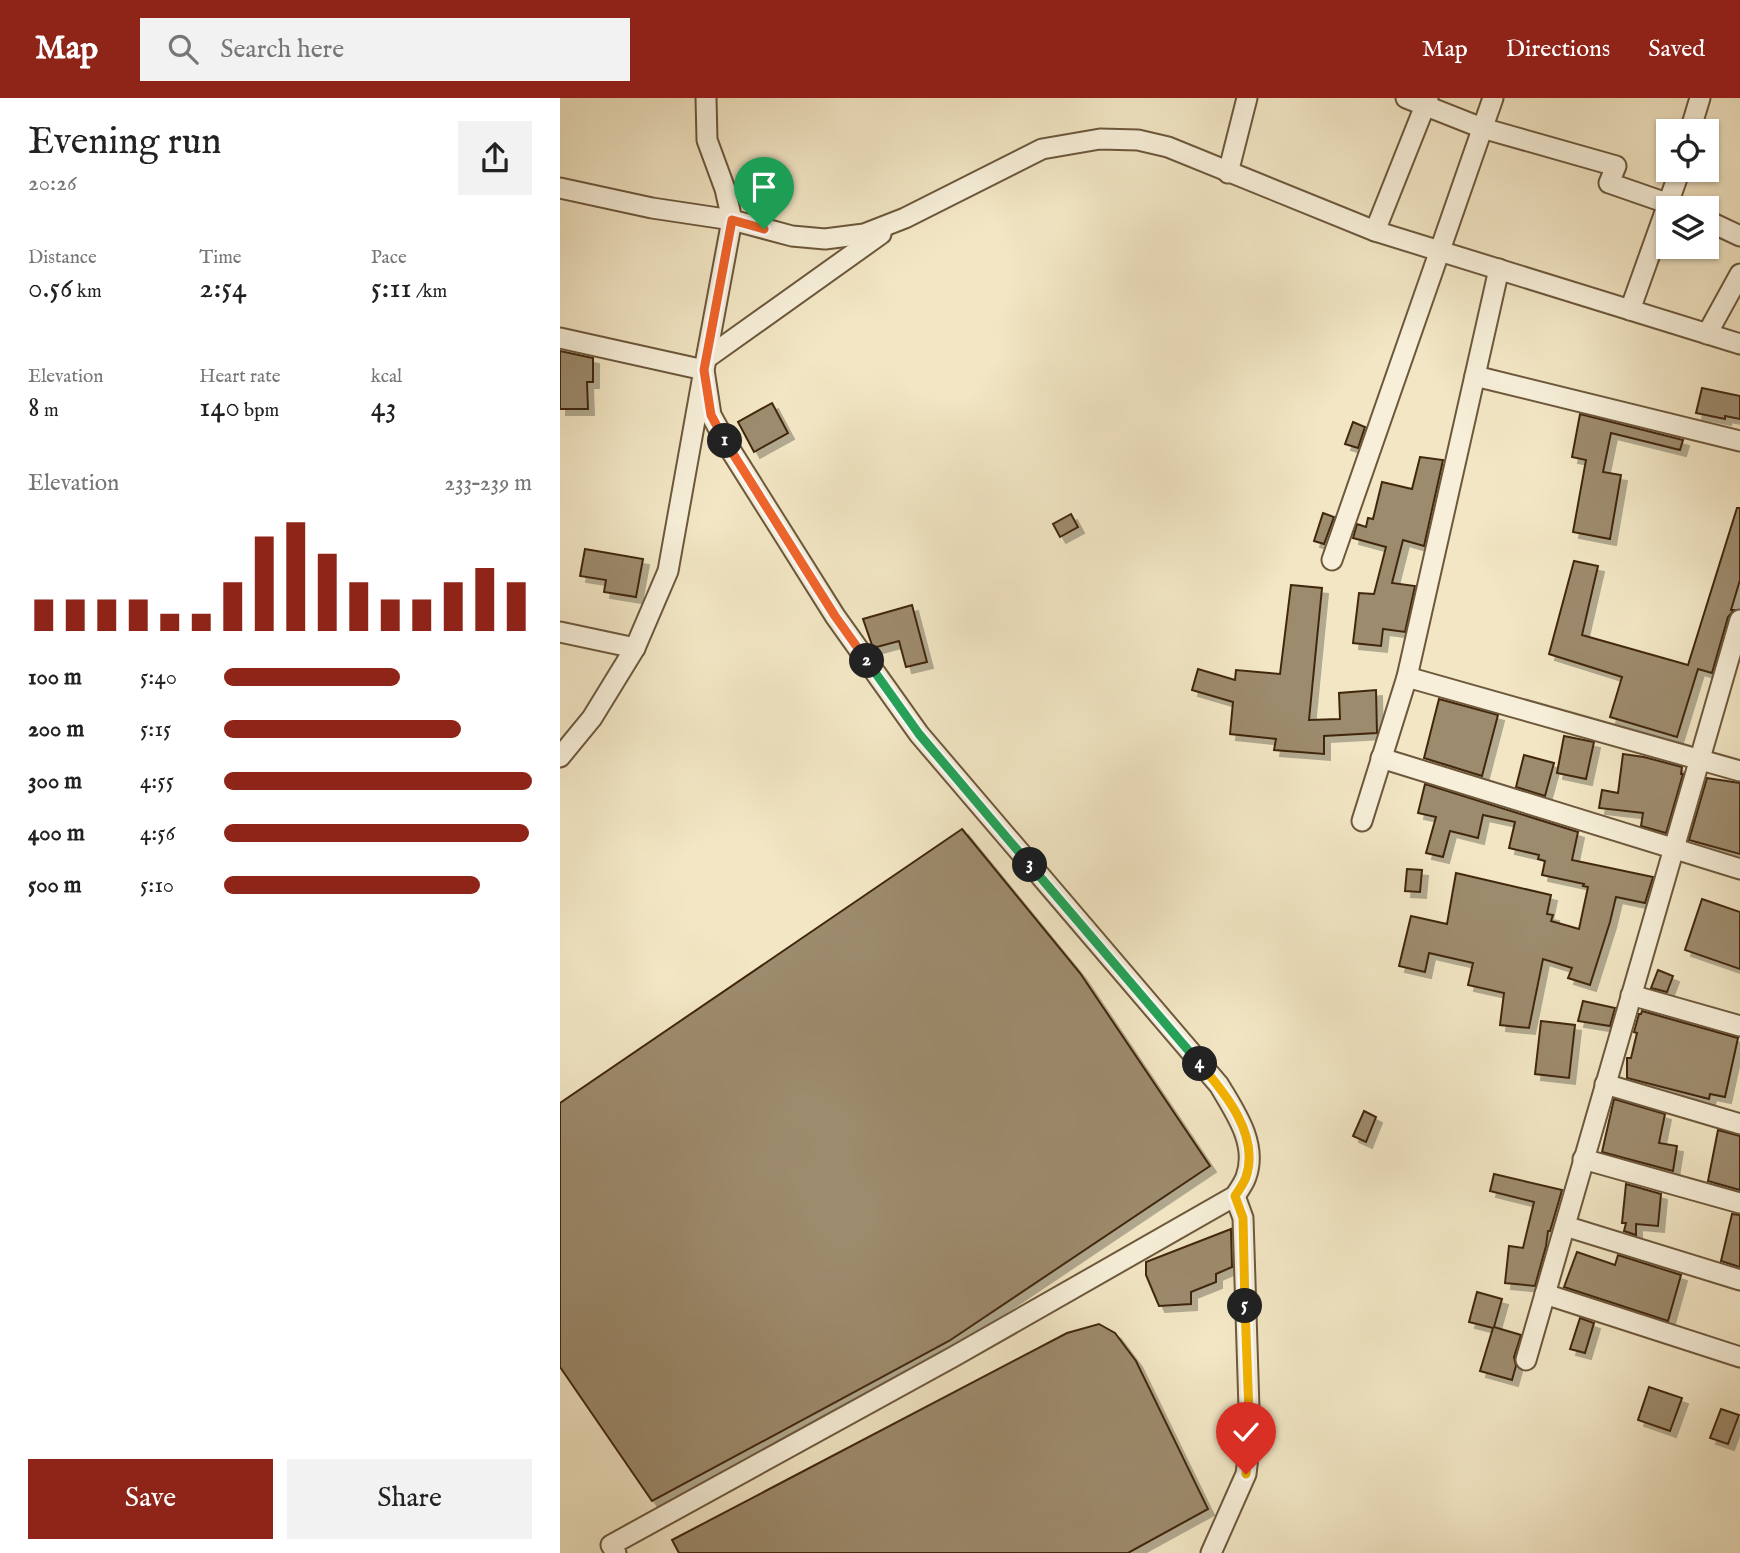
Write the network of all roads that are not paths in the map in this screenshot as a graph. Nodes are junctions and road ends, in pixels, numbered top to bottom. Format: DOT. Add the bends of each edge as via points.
graph roads {
  1 [pos="706,98"];
  2 [pos="1247,98"];
  3 [pos="1406,98"];
  4 [pos="1493,98"];
  5 [pos="1700,98"];
  6 [pos="1426,101"];
  7 [pos="1694,119"];
  8 [pos="1482,128"];
  9 [pos="1228,173"];
  10 [pos="560,188"];
  11 [pos="1656,199"];
  12 [pos="905,218"];
  13 [pos="732,220"];
  14 [pos="1719,226"];
  15 [pos="1375,231"];
  16 [pos="1740,236"];
  17 [pos="1656,249"];
  18 [pos="1440,251"];
  19 [pos="1499,269"];
  20 [pos="1740,274"];
  21 [pos="1630,310"];
  22 [pos="1707,334"];
  23 [pos="560,338"];
  24 [pos="1740,344"];
  25 [pos="705,364"];
  26 [pos="1475,376"];
  27 [pos="1740,441"];
  28 [pos="1332,560"];
  29 [pos="1739,626"];
  30 [pos="560,632"];
  31 [pos="635,648"];
  32 [pos="1407,677"];
  33 [pos="560,757"];
  34 [pos="1381,758"];
  35 [pos="1701,759"];
  36 [pos="1740,771"];
  37 [pos="1362,821"];
  38 [pos="1673,850"];
  39 [pos="1740,869"];
  40 [pos="1631,995"];
  41 [pos="1740,1026"];
  42 [pos="1605,1084"];
  43 [pos="1740,1124"];
  44 [pos="1583,1160"];
  45 [pos="1235,1196"];
  46 [pos="1740,1203"];
  47 [pos="1565,1226"];
  48 [pos="1740,1280"];
  49 [pos="1545,1294"];
  50 [pos="1740,1357"];
  51 [pos="1526,1360"];
  52 [pos="616,1553"];
  53 [pos="1210,1553"];
  1 -- 13 [label="street" via="707,140"];
  2 -- 9 [label="street"];
  3 -- 6 [label="street"];
  4 -- 8 [label="street"];
  5 -- 7 [label="street"];
  6 -- 8 [label="street"];
  6 -- 15 [label="street"];
  8 -- 11 [label="street" via="1616,166 1609,183"];
  8 -- 18 [label="street"];
  9 -- 12 [label="street" via="1168,147 1100,139 1042,149"];
  9 -- 15 [label="street"];
  10 -- 13 [label="street"];
  12 -- 13 [label="street" via="864,234 825,239 792,236"];
  12 -- 25 [label="street"];
  13 -- 25 [label="street"];
  14 -- 16 [label="street"];
  15 -- 18 [label="street"];
  17 -- 21 [label="street"];
  18 -- 19 [label="street"];
  18 -- 28 [label="street"];
  19 -- 21 [label="street"];
  19 -- 26 [label="street"];
  20 -- 22 [label="street"];
  21 -- 22 [label="street"];
  22 -- 24 [label="street"];
  23 -- 25 [label="street"];
  25 -- 31 [label="street" via="668,571"];
  25 -- 45 [label="street" via="711,415 728,446 835,616 911,723 1219,1086 1246,1136 1246,1177"];
  26 -- 27 [label="street"];
  26 -- 32 [label="street"];
  29 -- 35 [label="street"];
  30 -- 31 [label="street"];
  31 -- 33 [label="street" via="592,718"];
  32 -- 34 [label="street"];
  32 -- 35 [label="street"];
  34 -- 37 [label="street"];
  34 -- 38 [label="street"];
  35 -- 36 [label="street"];
  35 -- 38 [label="street"];
  38 -- 39 [label="street"];
  38 -- 40 [label="street"];
  40 -- 41 [label="street"];
  40 -- 42 [label="street"];
  42 -- 43 [label="street"];
  42 -- 44 [label="street"];
  44 -- 46 [label="street"];
  44 -- 47 [label="street"];
  45 -- 52 [label="street" via="611,1545"];
  45 -- 53 [label="street" via="1243,1218 1250,1440 1246,1474"];
  47 -- 48 [label="street"];
  47 -- 49 [label="street"];
  49 -- 50 [label="street"];
  49 -- 51 [label="street"];
}
